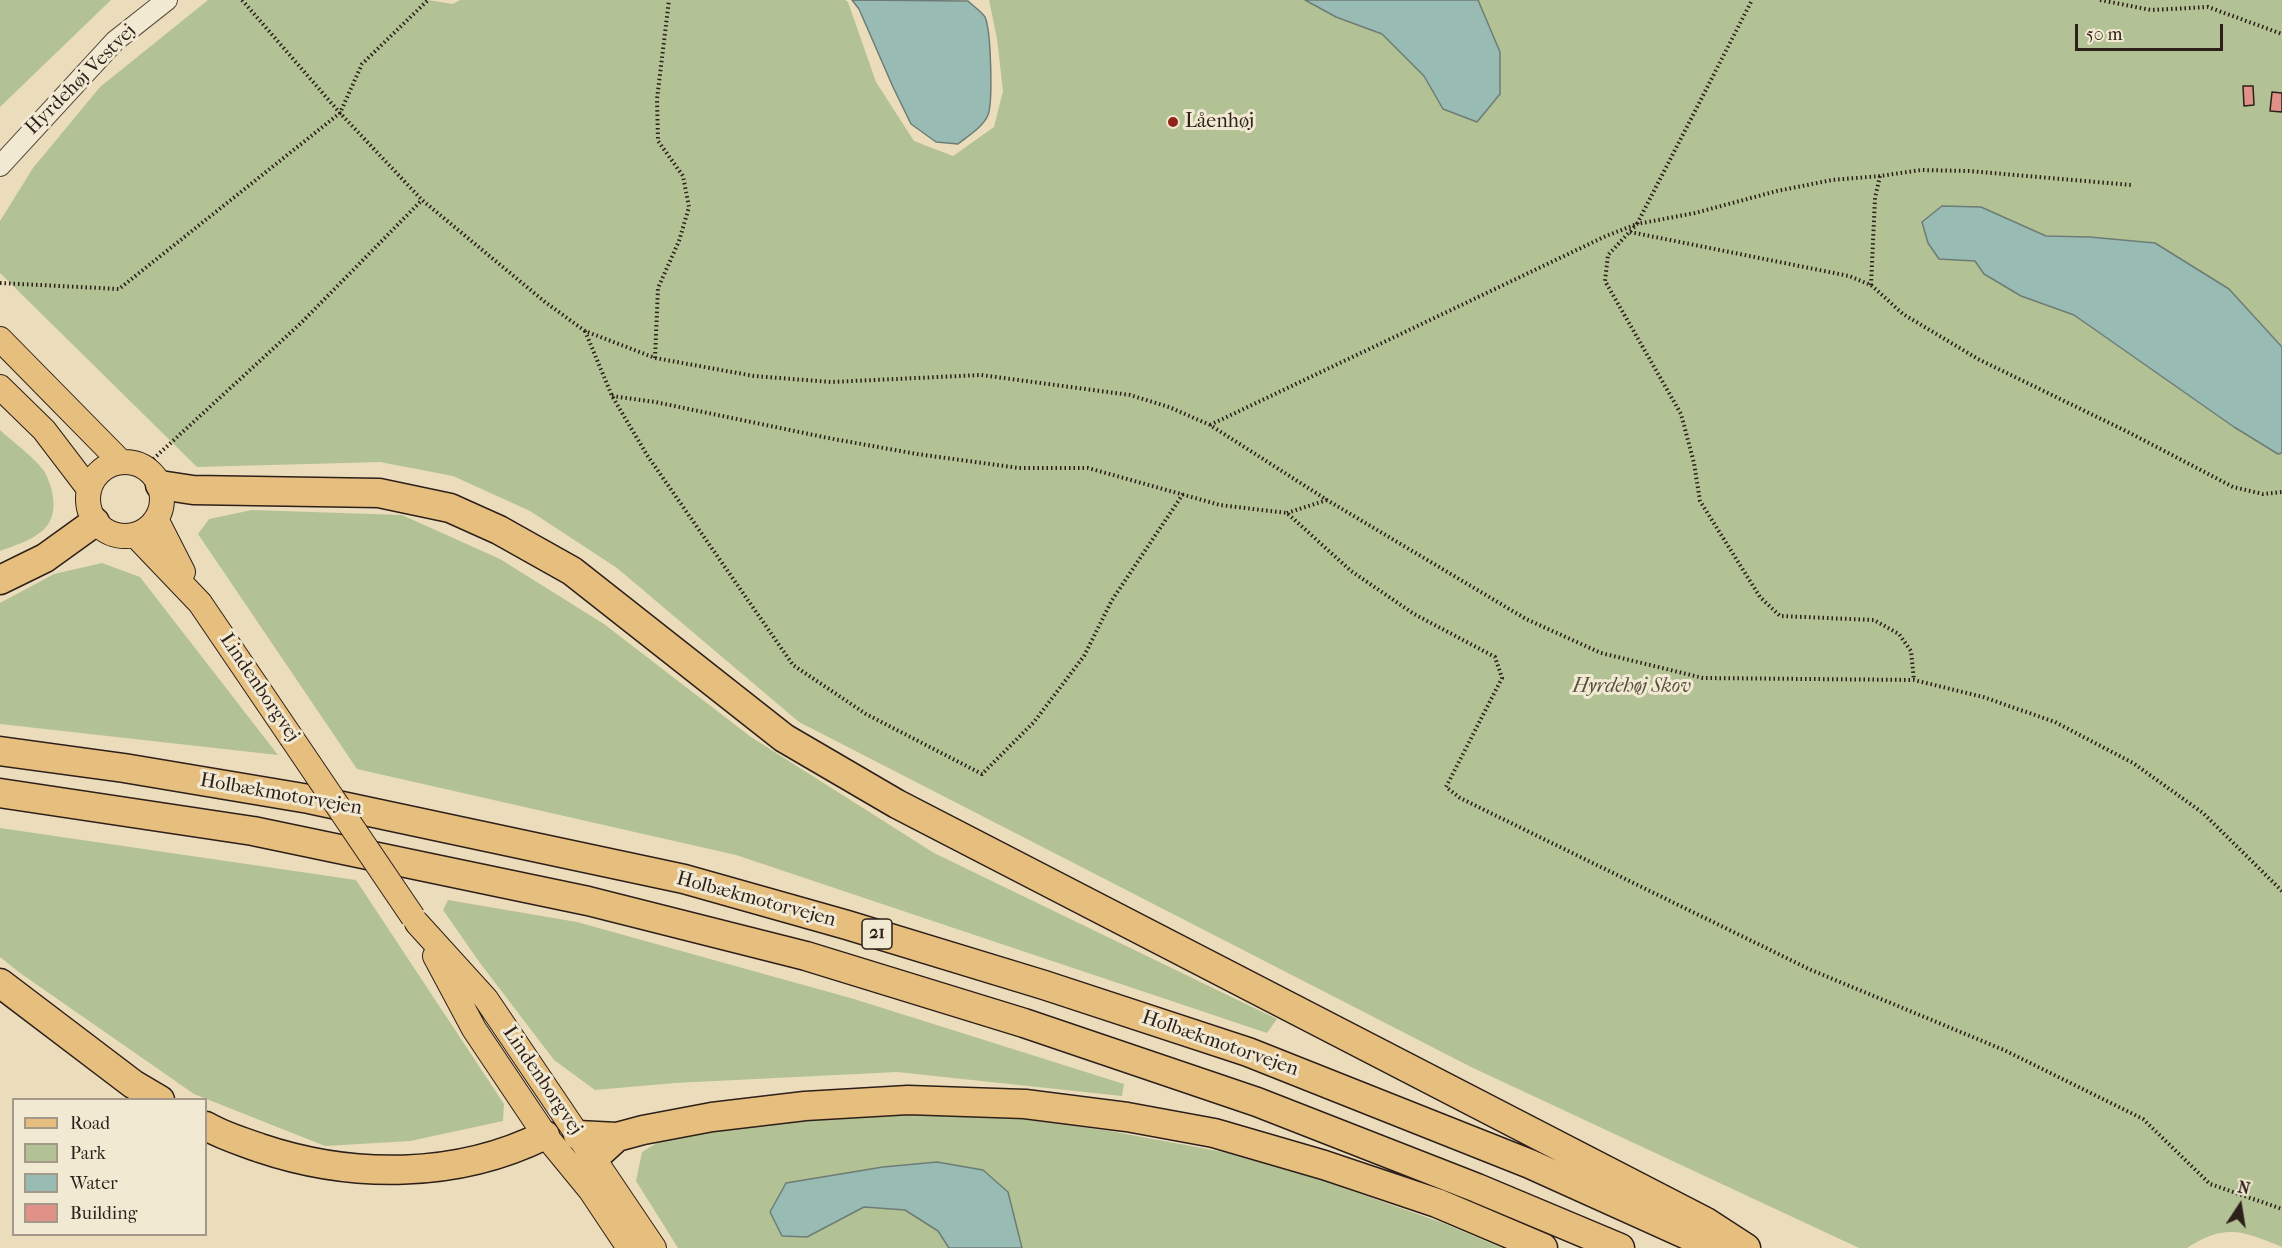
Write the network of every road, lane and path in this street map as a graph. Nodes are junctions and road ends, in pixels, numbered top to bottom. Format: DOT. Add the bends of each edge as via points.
graph roads {
  1 [pos="167,0"];
  2 [pos="242,0"];
  3 [pos="428,0"];
  4 [pos="669,0"];
  5 [pos="1752,0"];
  6 [pos="2100,0"];
  7 [pos="2282,34"];
  8 [pos="340,112"];
  9 [pos="0,166"];
  10 [pos="1880,176"];
  11 [pos="2131,185"];
  12 [pos="422,200"];
  13 [pos="1637,224"];
  14 [pos="1630,232"];
  15 [pos="0,283"];
  16 [pos="1870,285"];
  17 [pos="585,331"];
  18 [pos="0,339"];
  19 [pos="655,358"];
  20 [pos="0,387"];
  21 [pos="612,396"];
  22 [pos="1210,425"];
  23 [pos="121,462"];
  24 [pos="152,476"];
  25 [pos="89,489"];
  26 [pos="2282,492"];
  27 [pos="1184,494"];
  28 [pos="1328,500"];
  29 [pos="1287,513"];
  30 [pos="156,519"];
  31 [pos="95,522"];
  32 [pos="135,535"];
  33 [pos="0,580"];
  34 [pos="200,603"];
  35 [pos="1914,680"];
  36 [pos="0,751"];
  37 [pos="0,793"];
  38 [pos="2282,891"];
  39 [pos="415,920"];
  40 [pos="0,983"];
  41 [pos="157,1098"];
  42 [pos="559,1125"];
  43 [pos="207,1127"];
  44 [pos="617,1137"];
  45 [pos="594,1158"];
  46 [pos="2282,1209"];
  47 [pos="629,1248"];
  48 [pos="654,1248"];
  49 [pos="1543,1248"];
  50 [pos="1620,1248"];
  51 [pos="1716,1248"];
  52 [pos="1746,1248"];
  1 -- 9 [label="street, Hyrdehøj Vestvej" via="115,41"];
  2 -- 8 [label="path"];
  3 -- 8 [label="path" via="362,64"];
  4 -- 19 [label="path" via="657,99 658,141 683,176 689,207 658,288"];
  5 -- 13 [label="path"];
  6 -- 7 [label="path" via="2151,10 2208,7"];
  8 -- 12 [label="path"];
  8 -- 15 [label="path" via="119,289"];
  10 -- 11 [label="path" via="1921,170 1969,171"];
  10 -- 13 [label="path" via="1832,180"];
  10 -- 16 [label="path"];
  12 -- 17 [label="path"];
  12 -- 24 [label="path"];
  13 -- 14 [label="path"];
  13 -- 22 [label="path"];
  14 -- 16 [label="path" via="1849,276"];
  14 -- 35 [label="path" via="1608,255 1605,281 1681,414 1700,501 1760,597 1780,616 1874,620 1899,634 1911,651"];
  16 -- 26 [label="path" via="1903,314 1978,359 2232,487 2263,494"];
  17 -- 19 [label="path"];
  17 -- 21 [label="path"];
  18 -- 23 [label="main road"];
  19 -- 22 [label="path" via="754,376 831,382 981,375 1130,395 1169,406"];
  20 -- 25 [label="main road" via="44,430"];
  21 -- 27 [label="path" via="918,454 1019,468 1088,468"];
  21 -- 27 [label="path" via="647,455 793,665 866,714 982,774 1034,722 1084,656 1112,600"];
  22 -- 28 [label="path"];
  23 -- 24 [label="main road" via="133,462"];
  23 -- 25 [label="main road" via="101,470"];
  24 -- 30 [label="main road" via="162,497"];
  24 -- 52 [label="highway" via="193,490 379,493 450,508 499,530 572,571 783,738 897,804 1706,1222"];
  25 -- 31 [label="main road" via="88,506"];
  27 -- 29 [label="path" via="1220,506"];
  28 -- 29 [label="path"];
  28 -- 35 [label="path" via="1526,619 1601,653 1703,678"];
  29 -- 46 [label="path" via="1351,571 1414,614 1495,657 1502,678 1446,787 1460,798 1811,970 2004,1050 2143,1119 2210,1184"];
  30 -- 32 [label="main road"];
  30 -- 34 [label="main road, Lindenborgvej"];
  31 -- 32 [label="main road" via="113,534"];
  31 -- 33 [label="highway" via="45,558"];
  32 -- 34 [label="main road, Lindenborgvej"];
  34 -- 39 [label="main road, Lindenborgvej, bridge"];
  35 -- 38 [label="path" via="1983,697 2055,722 2133,764 2203,813"];
  36 -- 51 [label="highway, Holbækmotorvejen / 21" via="309,798 684,879 847,925 1248,1052 1530,1164"];
  37 -- 50 [label="highway, Holbækmotorvejen / 21" via="254,831 588,901 806,956 1024,1023 1257,1102"];
  39 -- 42 [label="main road, Lindenborgvej" via="486,999"];
  39 -- 42 [label="main road, Lindenborgvej" via="474,1029"];
  40 -- 41 [label="highway"];
  42 -- 43 [label="highway" via="518,1149 453,1165 399,1171 339,1167 291,1158"];
  42 -- 44 [label="highway"];
  42 -- 45 [label="main road, Lindenborgvej"];
  42 -- 47 [label="main road, Lindenborgvej" via="591,1191"];
  44 -- 45 [label="highway"];
  44 -- 49 [label="highway" via="712,1117 805,1106 908,1100 1025,1104 1214,1133 1437,1203"];
  45 -- 48 [label="main road, Lindenborgvej"];
}
